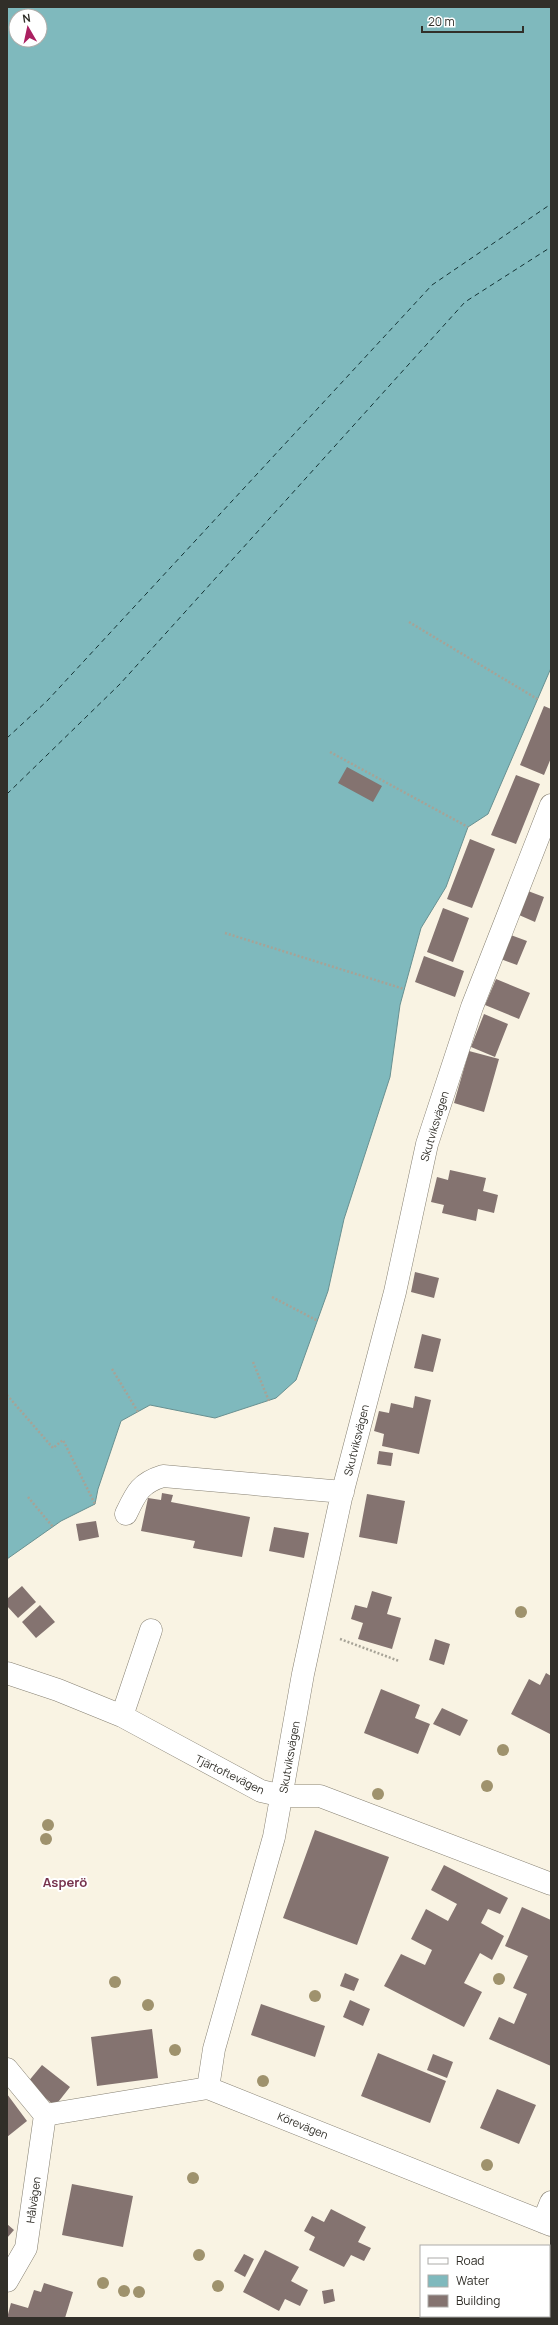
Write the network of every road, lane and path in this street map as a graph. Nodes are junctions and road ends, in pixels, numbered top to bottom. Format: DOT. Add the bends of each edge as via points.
graph roads {
  1 [pos="409,622"];
  2 [pos="539,700"];
  3 [pos="330,752"];
  4 [pos="551,805"];
  5 [pos="468,827"];
  6 [pos="225,933"];
  7 [pos="404,990"];
  8 [pos="272,1297"];
  9 [pos="318,1321"];
  10 [pos="253,1362"];
  11 [pos="112,1369"];
  12 [pos="7,1395"];
  13 [pos="269,1401"];
  14 [pos="138,1412"];
  15 [pos="343,1492"];
  16 [pos="28,1497"];
  17 [pos="95,1504"];
  18 [pos="126,1514"];
  19 [pos="53,1527"];
  20 [pos="151,1630"];
  21 [pos="313,1630"];
  22 [pos="399,1661"];
  23 [pos="7,1673"];
  24 [pos="122,1716"];
  25 [pos="283,1796"];
  26 [pos="551,1884"];
  27 [pos="7,2069"];
  28 [pos="208,2088"];
  29 [pos="45,2115"];
  30 [pos="548,2216"];
  31 [pos="7,2281"];
  1 -- 2 [label="path"];
  3 -- 5 [label="path"];
  4 -- 15 [label="street, Skutviksvägen" via="472,1007 427,1144 395,1292"];
  6 -- 7 [label="path"];
  8 -- 9 [label="path"];
  10 -- 13 [label="path"];
  11 -- 14 [label="path"];
  12 -- 17 [label="path" via="53,1448 63,1440"];
  15 -- 18 [label="street" via="163,1476 149,1481 136,1492"];
  15 -- 21 [label="street, Skutviksvägen"];
  16 -- 19 [label="path"];
  20 -- 24 [label="street"];
  21 -- 22 [label="path"];
  21 -- 25 [label="street, Skutviksvägen"];
  23 -- 24 [label="street, Tjärtoftevägen"];
  24 -- 25 [label="street, Tjärtoftevägen" via="261,1791"];
  25 -- 26 [label="street, Tjärtoftevägen" via="320,1796"];
  25 -- 28 [label="street, Skutviksvägen" via="254,1912 214,2049"];
  27 -- 29 [label="street"];
  28 -- 29 [label="street"];
  28 -- 30 [label="street, Körevägen"];
  29 -- 31 [label="street, Hålvägen" via="26,2248"];
}
